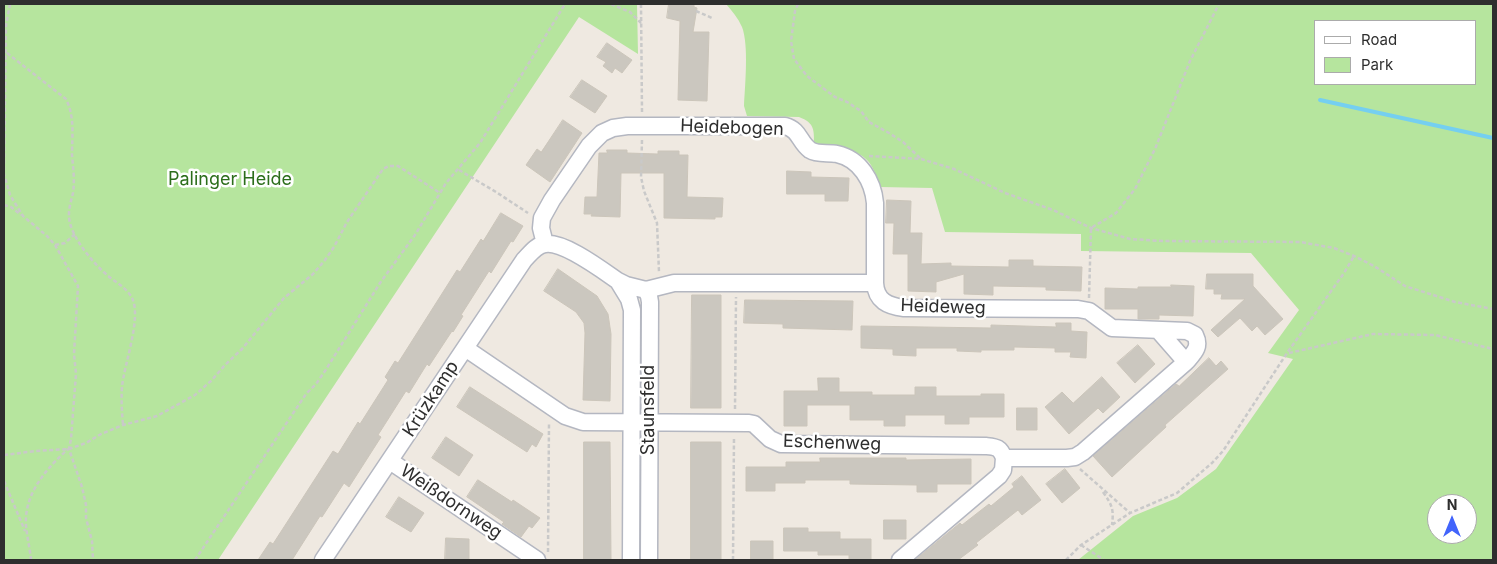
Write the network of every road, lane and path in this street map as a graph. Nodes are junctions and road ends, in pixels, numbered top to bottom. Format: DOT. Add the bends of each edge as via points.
graph roads {
  1 [pos="10,4"];
  2 [pos="565,4"];
  3 [pos="611,4"];
  4 [pos="641,4"];
  5 [pos="798,4"];
  6 [pos="1219,4"];
  7 [pos="696,11"];
  8 [pos="712,18"];
  9 [pos="641,23"];
  10 [pos="6,52"];
  11 [pos="642,126"];
  12 [pos="921,159"];
  13 [pos="853,160"];
  14 [pos="458,169"];
  15 [pos="440,193"];
  16 [pos="4,205"];
  17 [pos="23,216"];
  18 [pos="534,217"];
  19 [pos="1090,228"];
  20 [pos="75,234"];
  21 [pos="545,244"];
  22 [pos="55,245"];
  23 [pos="1354,256"];
  24 [pos="660,274"];
  25 [pos="618,281"];
  26 [pos="736,283"];
  27 [pos="875,284"];
  28 [pos="646,290"];
  29 [pos="1493,310"];
  30 [pos="1089,311"];
  31 [pos="1158,330"];
  32 [pos="465,348"];
  33 [pos="1493,350"];
  34 [pos="1288,353"];
  35 [pos="1186,362"];
  36 [pos="735,411"];
  37 [pos="548,420"];
  38 [pos="632,422"];
  39 [pos="649,422"];
  40 [pos="123,425"];
  41 [pos="734,436"];
  42 [pos="69,448"];
  43 [pos="4,455"];
  44 [pos="1075,457"];
  45 [pos="1004,458"];
  46 [pos="390,461"];
  47 [pos="4,481"];
  48 [pos="1102,489"];
  49 [pos="1130,513"];
  50 [pos="1112,525"];
  51 [pos="27,535"];
  52 [pos="1081,545"];
  53 [pos="31,560"];
  54 [pos="93,560"];
  55 [pos="195,560"];
  56 [pos="323,560"];
  57 [pos="537,560"];
  58 [pos="548,560"];
  59 [pos="631,560"];
  60 [pos="649,560"];
  61 [pos="733,560"];
  62 [pos="900,560"];
  63 [pos="1066,560"];
  64 [pos="1104,560"];
  1 -- 10 [label="path"];
  2 -- 14 [label="path" via="480,143"];
  3 -- 9 [label="path" via="630,12"];
  4 -- 9 [label="path"];
  5 -- 12 [label="path" via="791,41 794,59 807,76 835,98 861,111 869,122 896,138"];
  6 -- 19 [label="path" via="1190,61 1135,189 1116,213"];
  7 -- 8 [label="path"];
  9 -- 11 [label="path"];
  10 -- 17 [label="path" via="4,174 10,195"];
  10 -- 20 [label="path" via="66,99 71,109 74,174 70,223"];
  11 -- 13 [label="street, Heidebogen" via="785,126 795,131 812,151"];
  11 -- 21 [label="street, Heidebogen" via="613,128 589,146 542,218"];
  11 -- 24 [label="path" via="642,177 657,223"];
  12 -- 13 [label="path" via="869,156"];
  12 -- 19 [label="path" via="954,169"];
  13 -- 27 [label="street" via="863,170 874,194"];
  14 -- 15 [label="path"];
  14 -- 18 [label="path"];
  15 -- 40 [label="path" via="398,166 383,168 325,260 284,298 212,381 157,416"];
  15 -- 55 [label="path" via="325,371 306,394"];
  16 -- 17 [label="path"];
  17 -- 22 [label="path"];
  19 -- 23 [label="path" via="1144,240 1300,242 1334,248"];
  19 -- 30 [label="path"];
  20 -- 22 [label="path" via="65,243"];
  20 -- 40 [label="path" via="100,268 132,297 135,308 122,387"];
  21 -- 25 [label="street, Staunsfeld" via="568,248"];
  21 -- 32 [label="street, Krüzkamp" via="524,260"];
  22 -- 42 [label="path" via="78,286 76,374"];
  23 -- 29 [label="path" via="1405,286"];
  23 -- 34 [label="path"];
  25 -- 28 [label="street, Staunsfeld"];
  25 -- 38 [label="street, Staunsfeld" via="632,310"];
  26 -- 27 [label="street"];
  26 -- 28 [label="street" via="674,283"];
  26 -- 36 [label="path"];
  27 -- 30 [label="street, Heideweg" via="875,292 882,300 891,306 904,308"];
  28 -- 39 [label="street, Staunsfeld" via="650,302"];
  30 -- 31 [label="street" via="1112,328"];
  31 -- 35 [label="street"];
  31 -- 35 [label="street" via="1182,330 1195,335 1198,345"];
  32 -- 38 [label="street, Eschenweg" via="565,416 583,422"];
  32 -- 46 [label="street, Krüzkamp"];
  33 -- 34 [label="path" via="1435,335 1373,334"];
  34 -- 49 [label="path" via="1212,463 1177,493"];
  35 -- 44 [label="street"];
  37 -- 58 [label="path"];
  38 -- 39 [label="street, Eschenweg"];
  38 -- 59 [label="street, Staunsfeld"];
  39 -- 45 [label="street, Eschenweg" via="752,423 781,444 996,447"];
  39 -- 60 [label="street, Staunsfeld"];
  40 -- 42 [label="path"];
  41 -- 61 [label="path"];
  42 -- 43 [label="path"];
  42 -- 51 [label="path" via="32,492 27,507"];
  42 -- 54 [label="path" via="86,505"];
  44 -- 45 [label="street"];
  44 -- 48 [label="path" via="1076,466"];
  45 -- 62 [label="street" via="999,476"];
  46 -- 56 [label="street, Krüzkamp"];
  46 -- 57 [label="street, Weißdornweg"];
  47 -- 51 [label="path"];
  48 -- 49 [label="path"];
  48 -- 50 [label="path" via="1114,512"];
  49 -- 50 [label="path"];
  50 -- 52 [label="path"];
  51 -- 53 [label="path"];
  52 -- 63 [label="path"];
  52 -- 64 [label="path"];
}
